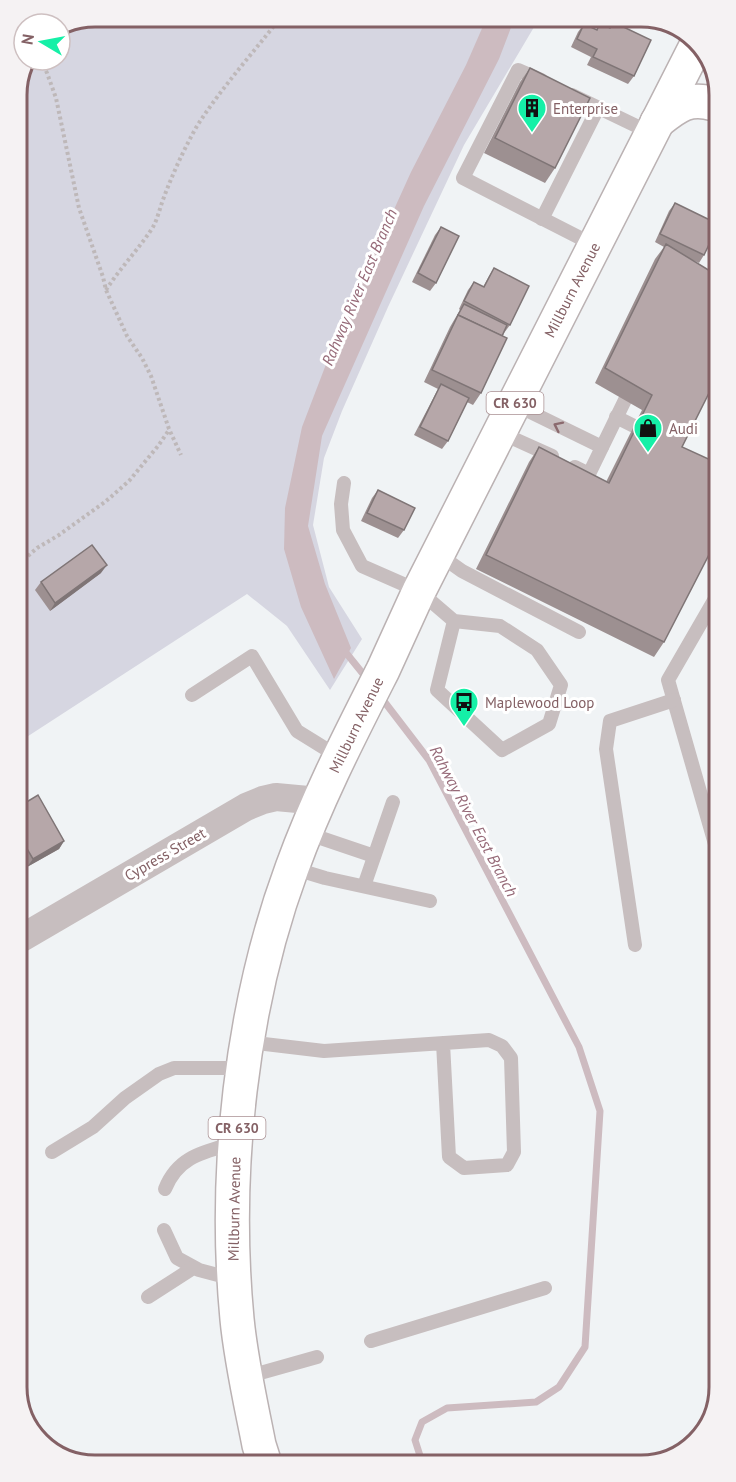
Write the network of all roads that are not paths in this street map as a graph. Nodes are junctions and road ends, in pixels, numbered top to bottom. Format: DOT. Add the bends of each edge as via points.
graph roads {
  1 [pos="693,52"];
  2 [pos="709,103"];
  3 [pos="598,108"];
  4 [pos="654,127"];
  5 [pos="542,219"];
  6 [pos="594,245"];
  7 [pos="625,399"];
  8 [pos="616,417"];
  9 [pos="507,418"];
  10 [pos="634,426"];
  11 [pos="602,447"];
  12 [pos="344,483"];
  13 [pos="438,554"];
  14 [pos="419,591"];
  15 [pos="709,609"];
  16 [pos="454,621"];
  17 [pos="579,632"];
  18 [pos="192,695"];
  19 [pos="674,700"];
  20 [pos="345,744"];
  21 [pos="319,801"];
  22 [pos="393,802"];
  23 [pos="709,823"];
  24 [pos="306,833"];
  25 [pos="374,856"];
  26 [pos="292,868"];
  27 [pos="364,886"];
  28 [pos="430,901"];
  29 [pos="27,935"];
  30 [pos="635,945"];
  31 [pos="443,1043"];
  32 [pos="246,1055"];
  33 [pos="235,1143"];
  34 [pos="52,1152"];
  35 [pos="165,1189"];
  36 [pos="164,1230"];
  37 [pos="193,1268"];
  38 [pos="234,1280"];
  39 [pos="545,1288"];
  40 [pos="148,1297"];
  41 [pos="371,1341"];
  42 [pos="317,1357"];
  43 [pos="246,1377"];
  44 [pos="262,1455"];
  1 -- 4 [label="main road, Millburn Avenue / CR 630"];
  2 -- 4 [label="main road" via="694,100 678,106"];
  3 -- 4 [label="lane"];
  3 -- 5 [label="lane"];
  3 -- 5 [label="lane" via="518,70 463,178"];
  4 -- 6 [label="main road, Millburn Avenue / CR 630"];
  5 -- 6 [label="lane"];
  6 -- 9 [label="main road, Millburn Avenue / CR 630"];
  7 -- 8 [label="lane"];
  8 -- 10 [label="lane"];
  8 -- 11 [label="lane"];
  11 -- 9 [label="lane, one-way"];
  9 -- 11 [label="lane" via="589,474"];
  9 -- 13 [label="main road, Millburn Avenue / CR 630"];
  12 -- 14 [label="lane" via="343,531 362,566"];
  13 -- 14 [label="main road, Millburn Avenue / CR 630"];
  13 -- 17 [label="lane" via="462,571"];
  14 -- 16 [label="lane"];
  14 -- 20 [label="main road, Millburn Avenue / CR 630"];
  15 -- 19 [label="lane" via="668,680"];
  16 -- 16 [label="lane" via="437,690 502,750 549,724 561,685 537,650 500,626"];
  18 -- 20 [label="lane" via="252,656 297,731"];
  19 -- 23 [label="lane"];
  19 -- 30 [label="lane" via="610,721 606,749"];
  20 -- 21 [label="main road, Millburn Avenue / CR 630"];
  21 -- 24 [label="main road, Millburn Avenue / CR 630"];
  21 -- 29 [label="street, Cypress Street" via="276,797 246,807"];
  22 -- 25 [label="lane"];
  24 -- 25 [label="lane"];
  24 -- 26 [label="main road, Millburn Avenue / CR 630"];
  25 -- 27 [label="lane"];
  26 -- 27 [label="lane"];
  26 -- 32 [label="main road, Millburn Avenue / CR 630" via="258,985"];
  27 -- 28 [label="lane"];
  31 -- 31 [label="lane" via="489,1040 502,1046 511,1058 514,1152 507,1165 464,1168 449,1157"];
  31 -- 32 [label="lane"];
  32 -- 33 [label="main road, Millburn Avenue / CR 630"];
  32 -- 34 [label="lane" via="159,1074 93,1127"];
  33 -- 35 [label="lane" via="186,1161 175,1170"];
  33 -- 38 [label="main road, Millburn Avenue / CR 630"];
  36 -- 37 [label="lane" via="177,1258"];
  37 -- 38 [label="lane"];
  37 -- 40 [label="lane"];
  38 -- 43 [label="main road, Millburn Avenue / CR 630"];
  39 -- 41 [label="lane"];
  42 -- 43 [label="lane"];
  43 -- 44 [label="main road, Millburn Avenue / CR 630"];
}
